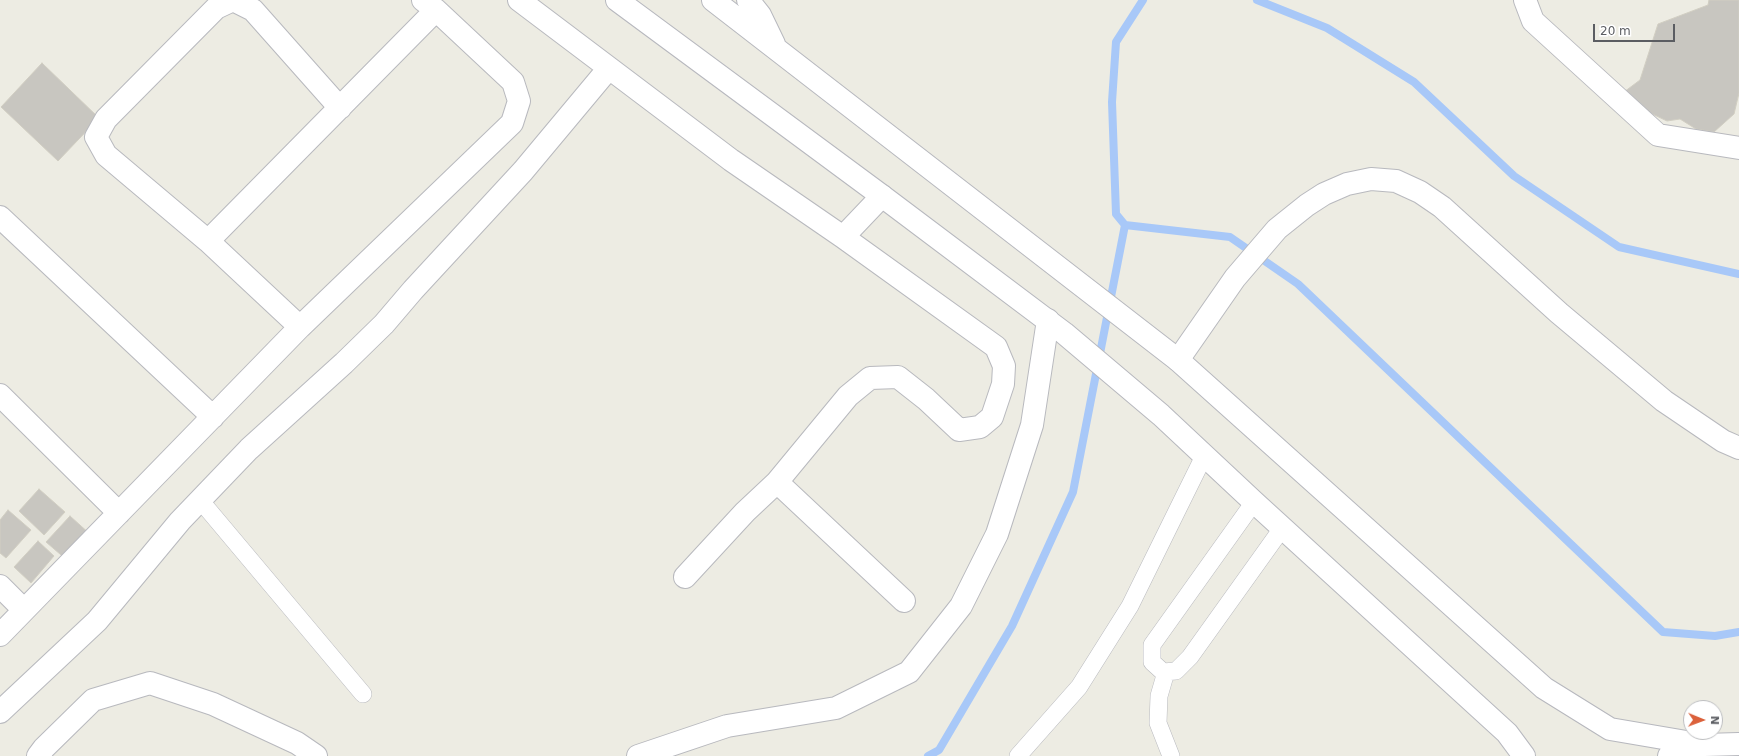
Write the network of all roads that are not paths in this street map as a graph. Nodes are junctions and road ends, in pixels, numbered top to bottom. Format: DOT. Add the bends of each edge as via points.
graph roads {
  1 [pos="233,0"];
  2 [pos="519,0"];
  3 [pos="617,0"];
  4 [pos="713,0"];
  5 [pos="748,0"];
  6 [pos="1525,0"];
  7 [pos="429,5"];
  8 [pos="776,48"];
  9 [pos="609,68"];
  10 [pos="340,108"];
  11 [pos="1739,148"];
  12 [pos="882,196"];
  13 [pos="0,216"];
  14 [pos="842,237"];
  15 [pos="208,241"];
  16 [pos="300,327"];
  17 [pos="1056,327"];
  18 [pos="1178,360"];
  19 [pos="0,395"];
  20 [pos="212,417"];
  21 [pos="1739,448"];
  22 [pos="1204,456"];
  23 [pos="777,482"];
  24 [pos="200,500"];
  25 [pos="1254,502"];
  26 [pos="119,513"];
  27 [pos="1283,527"];
  28 [pos="685,577"];
  29 [pos="0,586"];
  30 [pos="904,601"];
  31 [pos="24,610"];
  32 [pos="0,635"];
  33 [pos="1166,672"];
  34 [pos="364,694"];
  35 [pos="0,712"];
  36 [pos="1739,744"];
  37 [pos="1704,745"];
  38 [pos="38,756"];
  39 [pos="316,756"];
  40 [pos="638,756"];
  41 [pos="1018,756"];
  42 [pos="1171,756"];
  43 [pos="1524,756"];
  44 [pos="1669,756"];
  1 -- 10 [label="street" via="253,10"];
  1 -- 15 [label="street" via="216,8 106,119 96,137 106,155"];
  2 -- 9 [label="street"];
  3 -- 12 [label="street"];
  4 -- 8 [label="street"];
  5 -- 8 [label="street" via="760,15"];
  6 -- 11 [label="street" via="1533,21 1658,135"];
  7 -- 10 [label="street"];
  7 -- 16 [label="street" via="513,82 519,101 512,123"];
  8 -- 18 [label="street"];
  9 -- 14 [label="street" via="731,160"];
  9 -- 24 [label="street" via="523,171 384,324 249,449"];
  10 -- 15 [label="street"];
  12 -- 14 [label="street"];
  12 -- 17 [label="street"];
  13 -- 20 [label="street"];
  14 -- 23 [label="street" via="996,347 1004,366 1003,384 992,417 980,427 959,430 898,377 870,378 848,396"];
  15 -- 16 [label="street"];
  16 -- 20 [label="street"];
  17 -- 22 [label="street" via="1161,415"];
  17 -- 40 [label="street" via="1032,425 997,534 961,606 909,672 836,708 727,726"];
  18 -- 21 [label="street" via="1235,278 1277,229 1324,194 1347,184 1371,179 1396,181 1420,192 1442,207 1559,313 1664,401 1723,441"];
  18 -- 37 [label="street" via="1544,688 1610,729"];
  19 -- 26 [label="street"];
  20 -- 26 [label="street"];
  22 -- 25 [label="street"];
  22 -- 41 [label="lane" via="1130,606 1079,687"];
  23 -- 28 [label="street" via="745,512"];
  23 -- 30 [label="street"];
  24 -- 34 [label="lane"];
  24 -- 35 [label="street" via="97,621"];
  25 -- 27 [label="street"];
  25 -- 33 [label="lane" via="1152,645 1152,662"];
  26 -- 31 [label="street"];
  27 -- 33 [label="lane" via="1190,657 1176,671"];
  27 -- 43 [label="street" via="1507,733"];
  29 -- 31 [label="street"];
  31 -- 32 [label="street"];
  33 -- 42 [label="lane" via="1159,696 1158,723"];
  36 -- 37 [label="street"];
  37 -- 44 [label="street"];
  38 -- 39 [label="street" via="93,700 150,683 213,704 297,743"];
}
